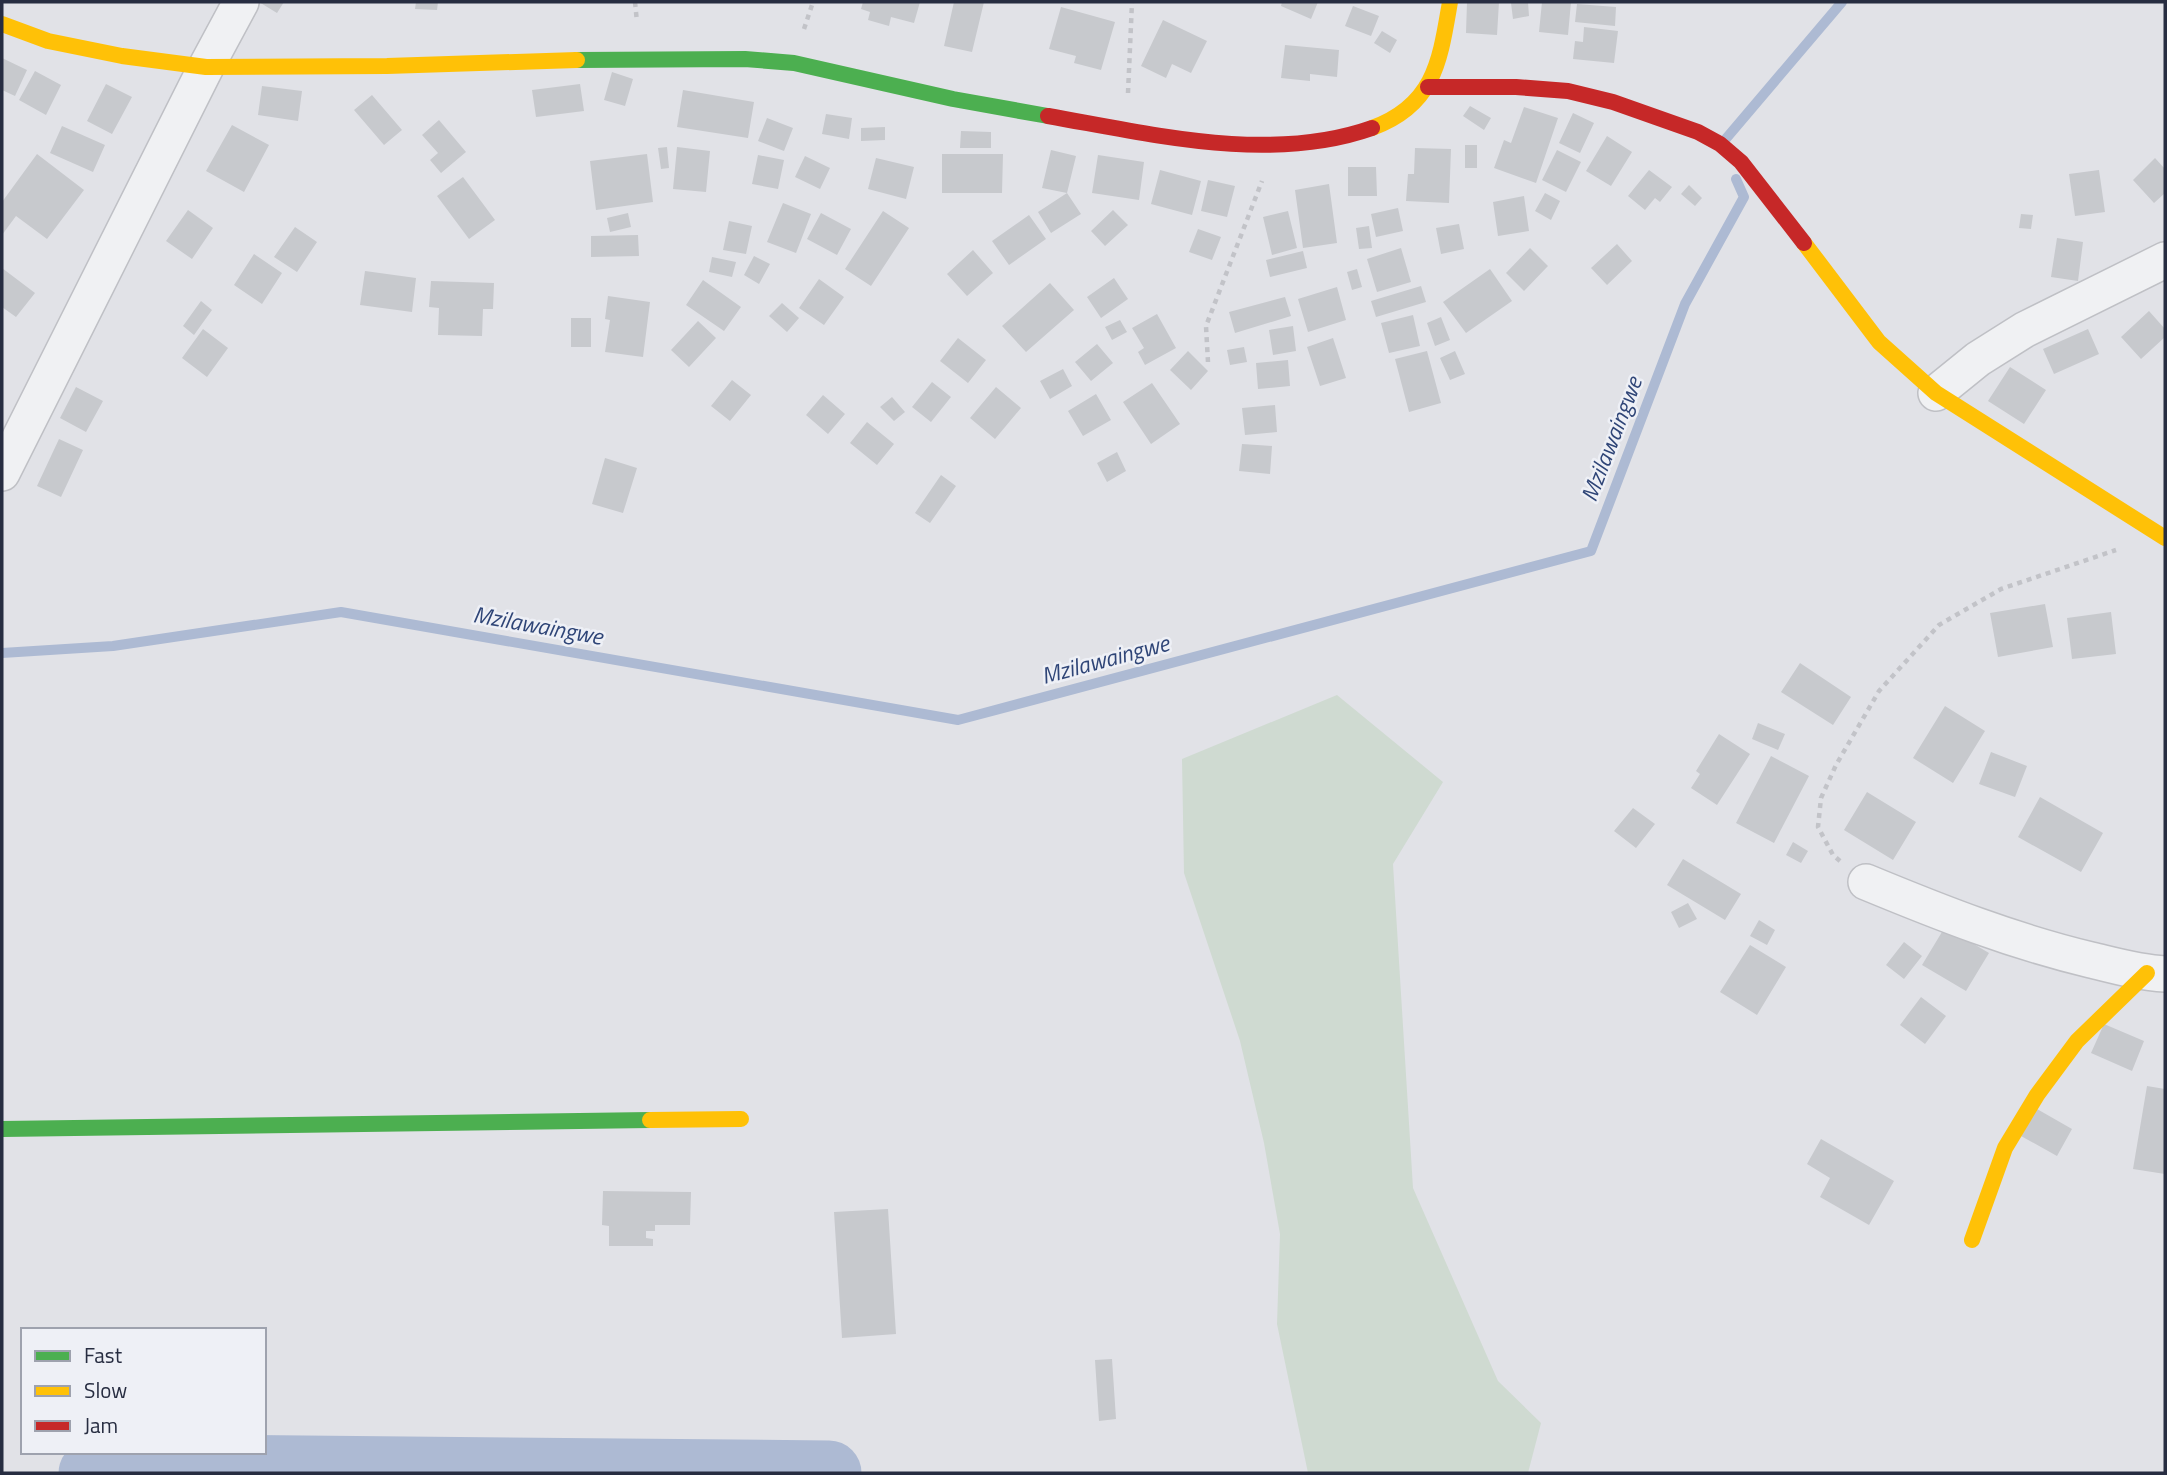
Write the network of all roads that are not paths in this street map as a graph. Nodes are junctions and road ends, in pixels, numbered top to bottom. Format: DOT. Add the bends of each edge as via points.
graph roads {
  1 [pos="241,2"];
  2 [pos="1450,2"];
  3 [pos="2,24"];
  4 [pos="206,67"];
  5 [pos="1428,87"];
  6 [pos="2165,260"];
  7 [pos="1936,393"];
  8 [pos="2,473"];
  9 [pos="2162,536"];
  10 [pos="1866,882"];
  11 [pos="2156,974"];
  12 [pos="741,1119"];
  13 [pos="2,1129"];
  14 [pos="1972,1240"];
  1 -- 4 [label="street"];
  2 -- 5 [label="street" via="1441,56"];
  3 -- 4 [label="street" via="48,41 122,57"];
  4 -- 5 [label="street" via="745,59 794,63 953,99 1187,140 1287,145 1350,136 1376,127"];
  4 -- 8 [label="street"];
  5 -- 7 [label="street" via="1569,91 1695,130 1722,144 1752,174 1879,342"];
  6 -- 7 [label="street" via="2024,330"];
  7 -- 9 [label="street"];
  10 -- 11 [label="street" via="1964,923 2044,949"];
  11 -- 14 [label="street" via="2077,1041 2037,1094 2005,1148"];
  12 -- 13 [label="street"];
}
